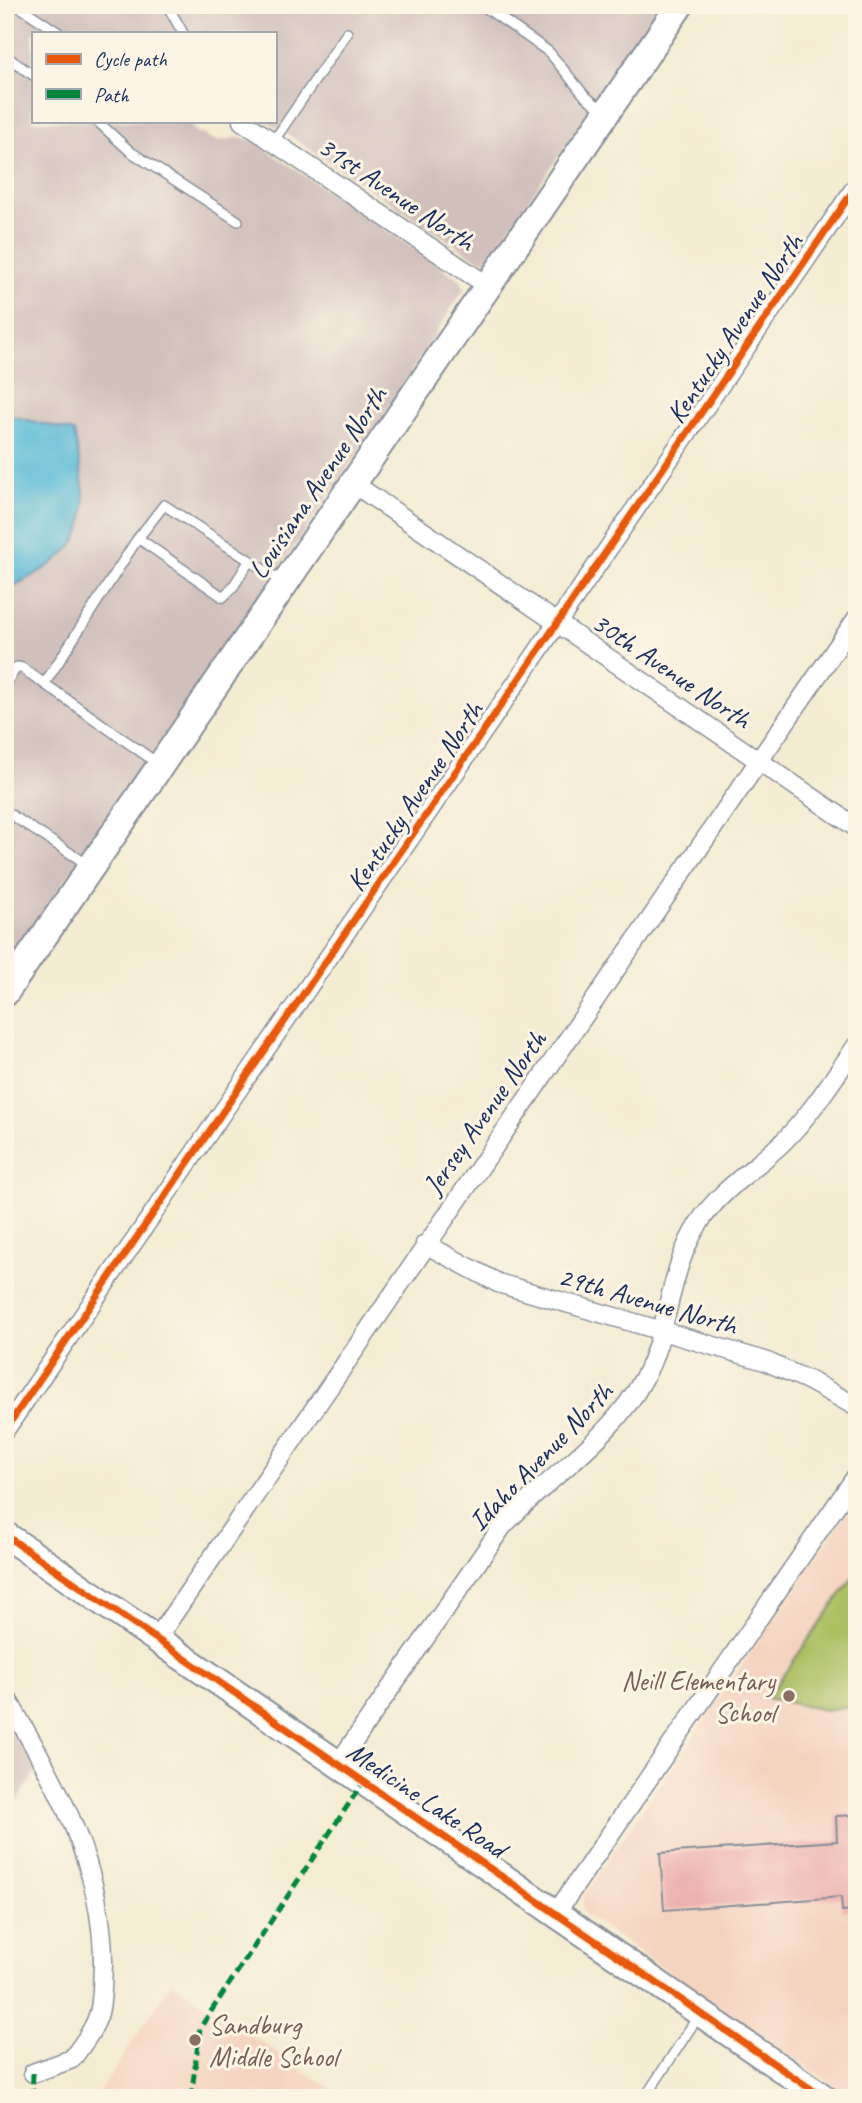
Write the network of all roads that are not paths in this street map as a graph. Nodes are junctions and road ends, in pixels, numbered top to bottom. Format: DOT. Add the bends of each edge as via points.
graph roads {
  1 [pos="16,5"];
  2 [pos="167,5"];
  3 [pos="482,5"];
  4 [pos="680,5"];
  5 [pos="57,32"];
  6 [pos="182,32"];
  7 [pos="348,33"];
  8 [pos="5,56"];
  9 [pos="32,74"];
  10 [pos="606,113"];
  11 [pos="98,122"];
  12 [pos="243,122"];
  13 [pos="273,142"];
  14 [pos="857,184"];
  15 [pos="238,221"];
  16 [pos="488,286"];
  17 [pos="354,484"];
  18 [pos="138,538"];
  19 [pos="250,560"];
  20 [pos="285,584"];
  21 [pos="857,618"];
  22 [pos="558,623"];
  23 [pos="45,683"];
  24 [pos="5,684"];
  25 [pos="758,761"];
  26 [pos="161,765"];
  27 [pos="5,811"];
  28 [pos="857,828"];
  29 [pos="92,867"];
  30 [pos="5,993"];
  31 [pos="857,1045"];
  32 [pos="425,1244"];
  33 [pos="661,1328"];
  34 [pos="857,1407"];
  35 [pos="5,1430"];
  36 [pos="857,1475"];
  37 [pos="5,1535"];
  38 [pos="157,1638"];
  39 [pos="5,1695"];
  40 [pos="338,1764"];
  41 [pos="556,1913"];
  42 [pos="700,2014"];
  43 [pos="33,2073"];
  44 [pos="646,2096"];
  45 [pos="824,2098"];
  1 -- 5 [label="lane"];
  2 -- 6 [label="lane"];
  3 -- 10 [label="lane" via="549,52 585,96"];
  4 -- 10 [label="street, Louisiana Avenue North"];
  7 -- 13 [label="lane"];
  8 -- 9 [label="lane"];
  10 -- 16 [label="street, Louisiana Avenue North"];
  11 -- 15 [label="lane" via="131,152"];
  12 -- 13 [label="street, 31st Avenue North"];
  13 -- 16 [label="street, 31st Avenue North"];
  14 -- 22 [label="street, Kentucky Avenue North"];
  16 -- 17 [label="street, Louisiana Avenue North"];
  17 -- 20 [label="street, Louisiana Avenue North"];
  17 -- 22 [label="street, 30th Avenue North"];
  18 -- 19 [label="lane" via="168,505"];
  18 -- 19 [label="lane" via="223,597"];
  18 -- 23 [label="lane"];
  19 -- 20 [label="lane"];
  20 -- 26 [label="street, Louisiana Avenue North"];
  21 -- 25 [label="street, Jersey Avenue North"];
  22 -- 25 [label="street, 30th Avenue North"];
  22 -- 35 [label="street, Kentucky Avenue North"];
  23 -- 24 [label="lane" via="17,667"];
  23 -- 26 [label="lane"];
  25 -- 28 [label="street, 30th Avenue North"];
  25 -- 32 [label="street, Jersey Avenue North"];
  26 -- 29 [label="street, Louisiana Avenue North"];
  27 -- 29 [label="lane"];
  29 -- 30 [label="street, Louisiana Avenue North"];
  31 -- 33 [label="street, Idaho Avenue North" via="801,1123 698,1223 680,1262"];
  32 -- 33 [label="street, 29th Avenue North" via="498,1283"];
  32 -- 38 [label="street, Jersey Avenue North"];
  33 -- 34 [label="street, 29th Avenue North" via="765,1361"];
  33 -- 40 [label="street, Idaho Avenue North" via="632,1399 616,1420 502,1527"];
  36 -- 41 [label="street"];
  37 -- 38 [label="street, Medicine Lake Road"];
  38 -- 40 [label="street, Medicine Lake Road"];
  39 -- 43 [label="street" via="74,1823 100,1916 99,2014 72,2059"];
  40 -- 41 [label="street, Medicine Lake Road"];
  41 -- 42 [label="street, Medicine Lake Road"];
  42 -- 44 [label="lane"];
  42 -- 45 [label="street, Medicine Lake Road"];
}
